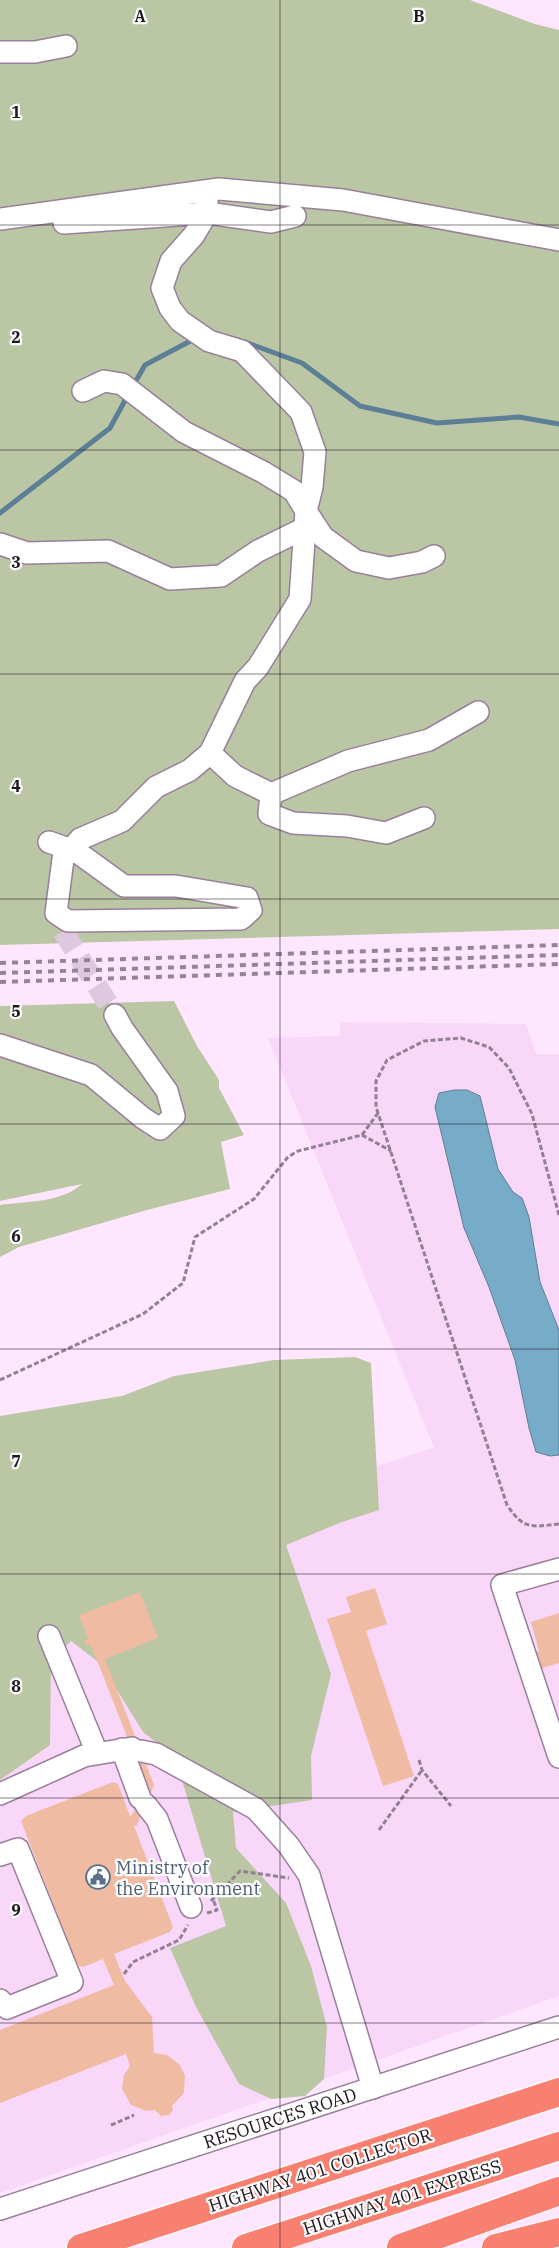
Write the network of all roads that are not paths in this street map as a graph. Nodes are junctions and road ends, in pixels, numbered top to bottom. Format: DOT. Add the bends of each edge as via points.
graph roads {
  1 [pos="66,46"];
  2 [pos="0,52"];
  3 [pos="207,191"];
  4 [pos="207,213"];
  5 [pos="31,215"];
  6 [pos="295,216"];
  7 [pos="0,219"];
  8 [pos="559,240"];
  9 [pos="83,391"];
  10 [pos="305,520"];
  11 [pos="0,544"];
  12 [pos="434,556"];
  13 [pos="478,712"];
  14 [pos="210,753"];
  15 [pos="271,794"];
  16 [pos="424,818"];
  17 [pos="49,842"];
  18 [pos="71,849"];
  19 [pos="115,1015"];
  20 [pos="0,1045"];
  21 [pos="559,1569"];
  22 [pos="48,1636"];
  23 [pos="132,1750"];
  24 [pos="97,1753"];
  25 [pos="559,1757"];
  26 [pos="0,1794"];
  27 [pos="0,1855"];
  28 [pos="194,1914"];
  29 [pos="0,2000"];
  30 [pos="559,2027"];
  31 [pos="373,2088"];
  32 [pos="559,2092"];
  33 [pos="559,2146"];
  34 [pos="559,2191"];
  35 [pos="0,2209"];
  36 [pos="559,2232"];
  37 [pos="81,2248"];
  38 [pos="246,2248"];
  39 [pos="401,2248"];
  40 [pos="496,2248"];
  1 -- 2 [label="street" via="35,52"];
  3 -- 4 [label="street"];
  3 -- 5 [label="street"];
  3 -- 8 [label="street" via="219,189 344,200"];
  4 -- 5 [label="street" via="43,225"];
  4 -- 6 [label="street" via="271,222"];
  4 -- 10 [label="street" via="194,235 171,262 162,288 170,308 180,321 209,340 242,350 301,412 316,452"];
  5 -- 7 [label="street"];
  9 -- 10 [label="street" via="104,381 129,390 184,432 294,491"];
  10 -- 11 [label="street" via="221,576 170,579 108,551 27,553"];
  10 -- 12 [label="street" via="356,561 389,568 422,562"];
  10 -- 14 [label="street" via="300,599 258,667 245,681"];
  13 -- 15 [label="street" via="429,740 348,761"];
  14 -- 15 [label="street" via="235,776"];
  14 -- 18 [label="street" via="190,770 156,787 122,821 80,839"];
  15 -- 16 [label="street" via="269,814 293,823 348,826 386,834"];
  17 -- 18 [label="street"];
  18 -- 18 [label="street" via="63,860 59,922 241,919 251,910 247,898 176,886 124,886"];
  19 -- 20 [label="street" via="167,1091 174,1116 160,1130 91,1075"];
  21 -- 25 [label="street" via="502,1585"];
  22 -- 24 [label="street"];
  23 -- 24 [label="street"];
  23 -- 28 [label="street" via="143,1801 157,1819"];
  23 -- 31 [label="street" via="156,1754 256,1809 289,1846 309,1875"];
  24 -- 26 [label="street"];
  27 -- 29 [label="street" via="18,1849 72,1982 7,2008"];
  30 -- 31 [label="street, RESOURCES ROAD"];
  31 -- 35 [label="street, RESOURCES ROAD"];
  32 -- 37 [label="highway, HIGHWAY 401 COLLECTOR"];
  33 -- 38 [label="highway, HIGHWAY 401 EXPRESS"];
  34 -- 39 [label="highway"];
  36 -- 40 [label="highway"];
}
